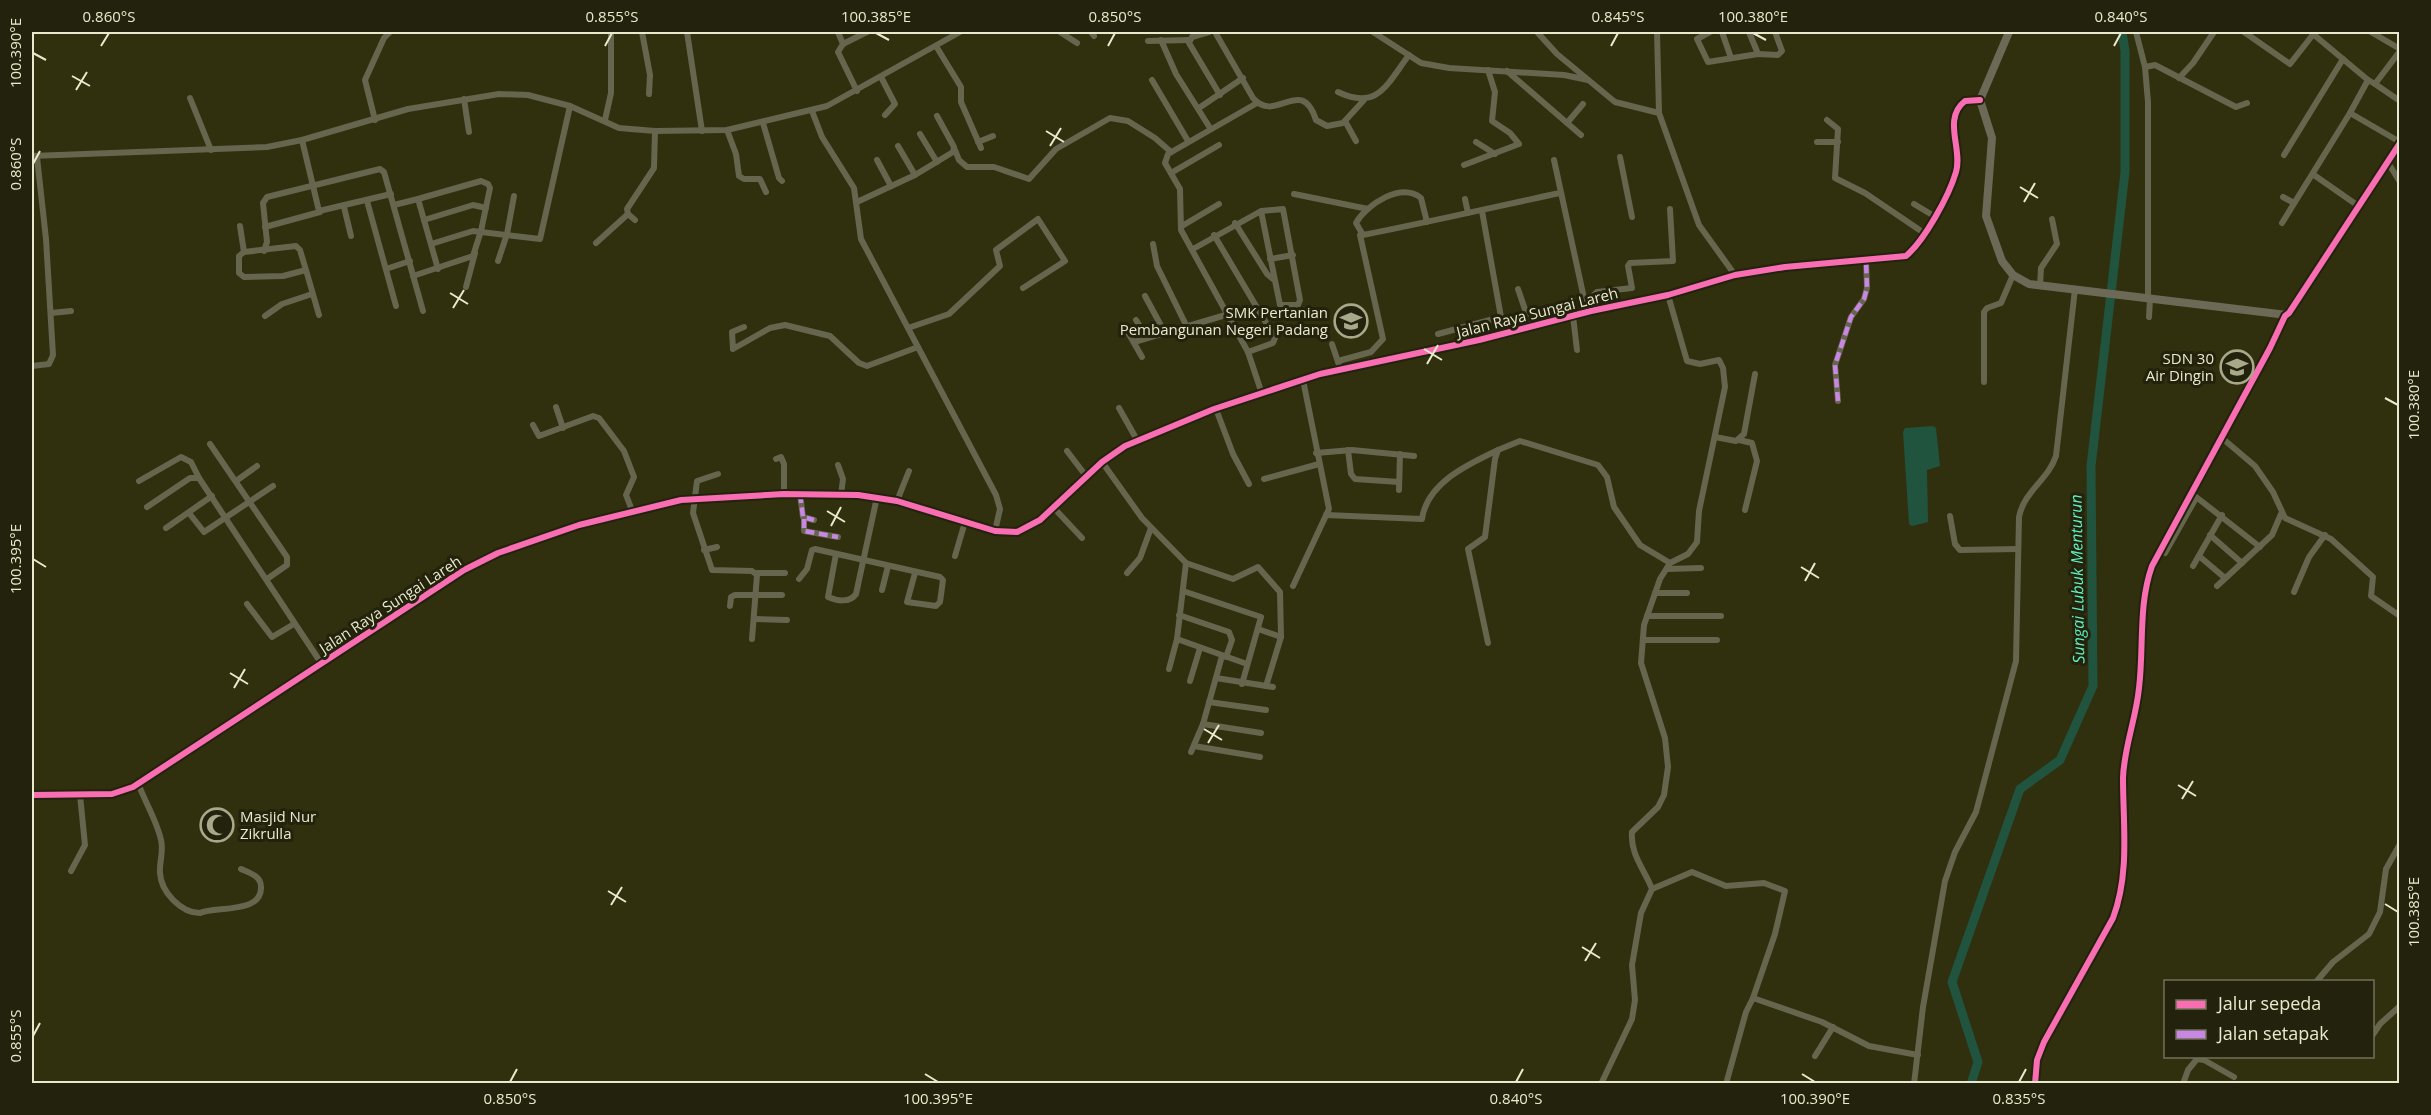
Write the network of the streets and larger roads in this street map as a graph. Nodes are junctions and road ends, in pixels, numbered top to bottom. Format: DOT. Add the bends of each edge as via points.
graph roads {
  1 [pos="390,32"];
  2 [pos="611,32"];
  3 [pos="642,32"];
  4 [pos="687,32"];
  5 [pos="838,32"];
  6 [pos="867,32"];
  7 [pos="960,32"];
  8 [pos="1060,32"];
  9 [pos="1209,32"];
  10 [pos="1215,32"];
  11 [pos="1373,32"];
  12 [pos="1537,32"];
  13 [pos="1657,32"];
  14 [pos="1710,32"];
  15 [pos="1722,32"];
  16 [pos="1749,32"];
  17 [pos="1775,32"];
  18 [pos="2009,32"];
  19 [pos="2136,32"];
  20 [pos="2214,32"];
  21 [pos="2244,32"];
  22 [pos="2371,32"];
  23 [pos="2314,33"];
  24 [pos="1161,40"];
  25 [pos="1189,40"];
  26 [pos="1148,41"];
  27 [pos="1077,43"];
  28 [pos="843,44"];
  29 [pos="936,46"];
  30 [pos="2400,50"];
  31 [pos="1758,54"];
  32 [pos="1409,55"];
  33 [pos="1731,58"];
  34 [pos="2343,59"];
  35 [pos="2145,67"];
  36 [pos="1488,70"];
  37 [pos="1507,71"];
  38 [pos="881,77"];
  39 [pos="1243,78"];
  40 [pos="2179,78"];
  41 [pos="1152,80"];
  42 [pos="1588,80"];
  43 [pos="2368,80"];
  44 [pos="2375,84"];
  45 [pos="857,91"];
  46 [pos="1338,92"];
  47 [pos="649,94"];
  48 [pos="1220,95"];
  49 [pos="190,98"];
  50 [pos="464,99"];
  51 [pos="1364,100"];
  52 [pos="1980,100"];
  53 [pos="2400,101"];
  54 [pos="1257,102"];
  55 [pos="2247,103"];
  56 [pos="1583,104"];
  57 [pos="895,105"];
  58 [pos="570,106"];
  59 [pos="1199,108"];
  60 [pos="812,111"];
  61 [pos="900,112"];
  62 [pos="1659,113"];
  63 [pos="2350,113"];
  64 [pos="885,115"];
  65 [pos="937,116"];
  66 [pos="375,120"];
  67 [pos="605,120"];
  68 [pos="1827,120"];
  69 [pos="1345,121"];
  70 [pos="763,123"];
  71 [pos="1567,123"];
  72 [pos="1210,128"];
  73 [pos="727,130"];
  74 [pos="655,131"];
  75 [pos="702,131"];
  76 [pos="469,132"];
  77 [pos="920,134"];
  78 [pos="1581,135"];
  79 [pos="993,136"];
  80 [pos="302,140"];
  81 [pos="1188,141"];
  82 [pos="1356,141"];
  83 [pos="1476,142"];
  84 [pos="1817,142"];
  85 [pos="1838,142"];
  86 [pos="2400,142"];
  87 [pos="898,146"];
  88 [pos="1220,146"];
  89 [pos="211,150"];
  90 [pos="955,150"];
  91 [pos="1171,152"];
  92 [pos="1495,154"];
  93 [pos="2284,155"];
  94 [pos="34,156"];
  95 [pos="1620,157"];
  96 [pos="877,160"];
  97 [pos="1554,160"];
  98 [pos="2387,161"];
  99 [pos="937,162"];
  100 [pos="1464,165"];
  101 [pos="1171,173"];
  102 [pos="915,175"];
  103 [pos="2313,175"];
  104 [pos="783,181"];
  105 [pos="2400,182"];
  106 [pos="314,186"];
  107 [pos="891,186"];
  108 [pos="766,192"];
  109 [pos="1560,192"];
  110 [pos="391,194"];
  111 [pos="1294,194"];
  112 [pos="514,196"];
  113 [pos="2283,197"];
  114 [pos="418,198"];
  115 [pos="1465,199"];
  116 [pos="367,201"];
  117 [pos="857,202"];
  118 [pos="2294,203"];
  119 [pos="1219,204"];
  120 [pos="1914,204"];
  121 [pos="394,205"];
  122 [pos="2357,205"];
  123 [pos="344,207"];
  124 [pos="486,208"];
  125 [pos="1368,209"];
  126 [pos="1670,209"];
  127 [pos="1261,211"];
  128 [pos="1482,211"];
  129 [pos="320,212"];
  130 [pos="1468,213"];
  131 [pos="628,214"];
  132 [pos="1934,216"];
  133 [pos="1632,217"];
  134 [pos="2052,219"];
  135 [pos="424,220"];
  136 [pos="635,220"];
  137 [pos="1427,222"];
  138 [pos="1235,223"];
  139 [pos="2282,223"];
  140 [pos="240,226"];
  141 [pos="1182,226"];
  142 [pos="265,227"];
  143 [pos="481,231"];
  144 [pos="1924,233"];
  145 [pos="507,234"];
  146 [pos="1214,235"];
  147 [pos="1360,235"];
  148 [pos="351,236"];
  149 [pos="596,243"];
  150 [pos="431,244"];
  151 [pos="1153,244"];
  152 [pos="1193,249"];
  153 [pos="264,251"];
  154 [pos="244,252"];
  155 [pos="475,252"];
  156 [pos="1293,255"];
  157 [pos="1270,259"];
  158 [pos="1866,259"];
  159 [pos="410,261"];
  160 [pos="498,261"];
  161 [pos="386,269"];
  162 [pos="438,269"];
  163 [pos="306,270"];
  164 [pos="1735,275"];
  165 [pos="2013,275"];
  166 [pos="413,276"];
  167 [pos="1273,279"];
  168 [pos="2040,286"];
  169 [pos="466,287"];
  170 [pos="1023,288"];
  171 [pos="1518,289"];
  172 [pos="2078,289"];
  173 [pos="312,294"];
  174 [pos="1668,295"];
  175 [pos="1146,296"];
  176 [pos="2149,299"];
  177 [pos="396,306"];
  178 [pos="1586,307"];
  179 [pos="72,311"];
  180 [pos="423,311"];
  181 [pos="51,313"];
  182 [pos="1229,314"];
  183 [pos="320,315"];
  184 [pos="265,316"];
  185 [pos="1573,316"];
  186 [pos="2285,316"];
  187 [pos="2149,317"];
  188 [pos="1136,320"];
  189 [pos="744,327"];
  190 [pos="1187,327"];
  191 [pos="1531,327"];
  192 [pos="908,328"];
  193 [pos="1126,328"];
  194 [pos="1165,333"];
  195 [pos="1438,334"];
  196 [pos="1146,336"];
  197 [pos="1134,342"];
  198 [pos="1332,344"];
  199 [pos="918,347"];
  200 [pos="1577,350"];
  201 [pos="1248,352"];
  202 [pos="1142,357"];
  203 [pos="1339,364"];
  204 [pos="32,366"];
  205 [pos="1755,374"];
  206 [pos="1303,380"];
  207 [pos="1984,382"];
  208 [pos="1262,394"];
  209 [pos="1838,401"];
  210 [pos="556,407"];
  211 [pos="1119,408"];
  212 [pos="1216,409"];
  213 [pos="533,425"];
  214 [pos="563,428"];
  215 [pos="1715,436"];
  216 [pos="2222,438"];
  217 [pos="1137,440"];
  218 [pos="1738,440"];
  219 [pos="210,444"];
  220 [pos="1348,450"];
  221 [pos="1498,450"];
  222 [pos="1067,451"];
  223 [pos="1316,453"];
  224 [pos="1400,454"];
  225 [pos="1414,456"];
  226 [pos="776,459"];
  227 [pos="1102,462"];
  228 [pos="1319,464"];
  229 [pos="838,465"];
  230 [pos="257,466"];
  231 [pos="909,471"];
  232 [pos="718,474"];
  233 [pos="1086,476"];
  234 [pos="199,478"];
  235 [pos="1264,479"];
  236 [pos="139,481"];
  237 [pos="236,481"];
  238 [pos="1399,482"];
  239 [pos="1249,484"];
  240 [pos="273,486"];
  241 [pos="1399,490"];
  242 [pos="784,494"];
  243 [pos="800,494"];
  244 [pos="841,495"];
  245 [pos="2194,495"];
  246 [pos="212,496"];
  247 [pos="877,497"];
  248 [pos="693,500"];
  249 [pos="897,501"];
  250 [pos="250,502"];
  251 [pos="147,507"];
  252 [pos="1053,507"];
  253 [pos="632,510"];
  254 [pos="1745,510"];
  255 [pos="189,513"];
  256 [pos="2281,514"];
  257 [pos="1326,515"];
  258 [pos="2222,515"];
  259 [pos="1950,516"];
  260 [pos="226,518"];
  261 [pos="804,519"];
  262 [pos="814,520"];
  263 [pos="965,522"];
  264 [pos="166,528"];
  265 [pos="1151,528"];
  266 [pos="995,531"];
  267 [pos="2210,535"];
  268 [pos="2325,536"];
  269 [pos="838,537"];
  270 [pos="1082,538"];
  271 [pos="717,547"];
  272 [pos="2260,547"];
  273 [pos="2018,549"];
  274 [pos="704,550"];
  275 [pos="2165,553"];
  276 [pos="836,554"];
  277 [pos="955,556"];
  278 [pos="2199,556"];
  279 [pos="863,561"];
  280 [pos="1186,563"];
  281 [pos="2242,563"];
  282 [pos="888,566"];
  283 [pos="1668,566"];
  284 [pos="2193,566"];
  285 [pos="1701,568"];
  286 [pos="756,573"];
  287 [pos="784,573"];
  288 [pos="915,573"];
  289 [pos="1127,573"];
  290 [pos="2225,578"];
  291 [pos="267,579"];
  292 [pos="799,579"];
  293 [pos="1293,586"];
  294 [pos="2217,586"];
  295 [pos="882,590"];
  296 [pos="1183,591"];
  297 [pos="2294,592"];
  298 [pos="1655,593"];
  299 [pos="1687,593"];
  300 [pos="756,595"];
  301 [pos="782,595"];
  302 [pos="247,604"];
  303 [pos="730,606"];
  304 [pos="1179,615"];
  305 [pos="1647,616"];
  306 [pos="1720,616"];
  307 [pos="2400,616"];
  308 [pos="755,618"];
  309 [pos="787,620"];
  310 [pos="294,624"];
  311 [pos="1258,629"];
  312 [pos="1281,637"];
  313 [pos="752,639"];
  314 [pos="1177,639"];
  315 [pos="1643,640"];
  316 [pos="1718,640"];
  317 [pos="1488,643"];
  318 [pos="1200,648"];
  319 [pos="1224,656"];
  320 [pos="321,663"];
  321 [pos="1247,664"];
  322 [pos="1169,669"];
  323 [pos="1216,678"];
  324 [pos="1190,681"];
  325 [pos="1242,684"];
  326 [pos="1209,702"];
  327 [pos="1266,710"];
  328 [pos="1203,724"];
  329 [pos="1261,733"];
  330 [pos="1260,757"];
  331 [pos="138,783"];
  332 [pos="32,795"];
  333 [pos="80,795"];
  334 [pos="2400,844"];
  335 [pos="242,869"];
  336 [pos="71,871"];
  337 [pos="1652,889"];
  338 [pos="2317,980"];
  339 [pos="1754,998"];
  340 [pos="2400,1006"];
  341 [pos="1833,1027"];
  342 [pos="2374,1034"];
  343 [pos="1918,1054"];
  344 [pos="1815,1056"];
  345 [pos="2234,1077"];
  346 [pos="1601,1083"];
  347 [pos="1726,1083"];
  348 [pos="1914,1083"];
  349 [pos="2035,1083"];
  350 [pos="2183,1083"];
  1 -- 66 [label="street" via="365,80"];
  2 -- 67 [label="street" via="611,93"];
  3 -- 47 [label="street" via="650,75"];
  4 -- 75 [label="street"];
  5 -- 28 [label="street"];
  6 -- 28 [label="street"];
  7 -- 29 [label="street"];
  8 -- 27 [label="street"];
  9 -- 25 [label="street"];
  10 -- 39 [label="street"];
  11 -- 32 [label="street"];
  12 -- 42 [label="street"];
  13 -- 62 [label="street"];
  14 -- 33 [label="street" via="1697,39 1708,62"];
  15 -- 33 [label="street"];
  16 -- 31 [label="street"];
  17 -- 31 [label="street" via="1781,53"];
  18 -- 52 [label="street"];
  19 -- 35 [label="street"];
  20 -- 40 [label="street"];
  21 -- 23 [label="street" via="2290,64"];
  22 -- 30 [label="street"];
  23 -- 34 [label="street"];
  24 -- 25 [label="street"];
  24 -- 26 [label="street"];
  24 -- 59 [label="street" via="1176,74"];
  25 -- 48 [label="street"];
  28 -- 45 [label="street" via="838,52"];
  29 -- 38 [label="street"];
  29 -- 79 [label="street" via="961,87 961,102 980,145"];
  30 -- 44 [label="street"];
  31 -- 33 [label="street"];
  32 -- 36 [label="street" via="1421,63"];
  32 -- 51 [label="street" via="1381,90"];
  34 -- 43 [label="street"];
  34 -- 93 [label="street"];
  35 -- 40 [label="street" via="2155,65"];
  35 -- 176 [label="street"];
  36 -- 37 [label="street"];
  36 -- 92 [label="street" via="1495,92 1492,121 1519,142"];
  37 -- 42 [label="street"];
  37 -- 71 [label="street"];
  38 -- 45 [label="street"];
  38 -- 57 [label="street"];
  39 -- 48 [label="street"];
  39 -- 54 [label="street"];
  40 -- 55 [label="street" via="2236,107"];
  41 -- 81 [label="street"];
  42 -- 62 [label="street" via="1615,102"];
  43 -- 44 [label="street"];
  43 -- 63 [label="street"];
  44 -- 53 [label="street"];
  45 -- 60 [label="street"];
  46 -- 51 [label="street"];
  48 -- 59 [label="street"];
  49 -- 89 [label="street"];
  50 -- 58 [label="street" via="528,95"];
  50 -- 66 [label="street" via="408,109"];
  50 -- 76 [label="street"];
  51 -- 69 [label="street"];
  52 -- 132 [label="street, Jalan Raya Sungai Lareh" via="1965,101 1955,115 1956,172"];
  52 -- 165 [label="street" via="1992,138 1986,216 2002,261"];
  54 -- 69 [label="street" via="1275,106 1305,100 1323,125"];
  54 -- 72 [label="street"];
  56 -- 71 [label="street"];
  57 -- 61 [label="street"];
  57 -- 64 [label="street"];
  58 -- 67 [label="street"];
  58 -- 145 [label="street" via="541,237 537,240"];
  59 -- 72 [label="street"];
  60 -- 70 [label="street"];
  60 -- 117 [label="street" via="822,137 850,177"];
  62 -- 164 [label="street" via="1699,225"];
  63 -- 86 [label="street"];
  63 -- 103 [label="street"];
  65 -- 90 [label="street"];
  66 -- 80 [label="street"];
  67 -- 74 [label="street" via="619,128"];
  68 -- 85 [label="street" via="1837,127"];
  69 -- 82 [label="street"];
  70 -- 73 [label="street"];
  70 -- 104 [label="street"];
  71 -- 78 [label="street"];
  72 -- 81 [label="street"];
  73 -- 75 [label="street"];
  73 -- 108 [label="street" via="739,176 759,179"];
  74 -- 75 [label="street"];
  74 -- 131 [label="street" via="654,168 627,209"];
  77 -- 99 [label="street"];
  80 -- 89 [label="street" via="267,147"];
  80 -- 106 [label="street"];
  81 -- 91 [label="street"];
  83 -- 92 [label="street"];
  84 -- 85 [label="street"];
  85 -- 144 [label="street" via="1835,178 1865,193"];
  86 -- 98 [label="street"];
  87 -- 102 [label="street"];
  88 -- 101 [label="street"];
  89 -- 94 [label="street"];
  90 -- 91 [label="street" via="967,167 994,167 1029,179 1066,142 1114,118 1145,131"];
  90 -- 99 [label="street"];
  91 -- 101 [label="street" via="1165,164"];
  92 -- 100 [label="street"];
  94 -- 181 [label="street"];
  95 -- 133 [label="street"];
  96 -- 107 [label="street"];
  97 -- 109 [label="street"];
  98 -- 105 [label="street"];
  98 -- 122 [label="street"];
  99 -- 102 [label="street"];
  101 -- 141 [label="street" via="1180,189"];
  102 -- 107 [label="street"];
  103 -- 118 [label="street"];
  103 -- 122 [label="street"];
  106 -- 110 [label="street" via="380,170"];
  106 -- 129 [label="street"];
  106 -- 142 [label="street" via="264,200"];
  107 -- 117 [label="street"];
  109 -- 128 [label="street"];
  109 -- 178 [label="street"];
  110 -- 116 [label="street"];
  110 -- 121 [label="street"];
  111 -- 125 [label="street"];
  112 -- 145 [label="street"];
  113 -- 118 [label="street"];
  114 -- 121 [label="street"];
  114 -- 124 [label="street" via="481,181 490,188"];
  114 -- 135 [label="street"];
  115 -- 130 [label="street"];
  116 -- 123 [label="street"];
  116 -- 161 [label="street"];
  117 -- 192 [label="street" via="861,239"];
  118 -- 139 [label="street"];
  119 -- 141 [label="street"];
  120 -- 132 [label="street"];
  121 -- 159 [label="street"];
  122 -- 186 [label="street"];
  123 -- 129 [label="street"];
  123 -- 148 [label="street"];
  124 -- 135 [label="street" via="473,205"];
  124 -- 143 [label="street"];
  125 -- 137 [label="street" via="1387,195 1416,194 1422,198"];
  125 -- 147 [label="street" via="1356,223"];
  126 -- 178 [label="street" via="1673,261 1630,263 1632,288 1597,292"];
  127 -- 138 [label="street"];
  127 -- 156 [label="street" via="1285,211"];
  127 -- 157 [label="street"];
  128 -- 130 [label="street"];
  128 -- 195 [label="street" via="1501,317"];
  129 -- 142 [label="street"];
  130 -- 137 [label="street"];
  131 -- 136 [label="street"];
  131 -- 149 [label="street"];
  132 -- 144 [label="street, Jalan Raya Sungai Lareh"];
  134 -- 168 [label="street" via="2057,244 2041,268"];
  135 -- 150 [label="street"];
  137 -- 147 [label="street"];
  138 -- 146 [label="street"];
  138 -- 167 [label="street"];
  140 -- 154 [label="street"];
  141 -- 152 [label="street"];
  142 -- 153 [label="street"];
  143 -- 145 [label="street"];
  143 -- 150 [label="street"];
  143 -- 155 [label="street"];
  144 -- 158 [label="street, Jalan Raya Sungai Lareh" via="1906,256"];
  145 -- 160 [label="street"];
  146 -- 152 [label="street"];
  146 -- 201 [label="street" via="1275,338 1273,343"];
  147 -- 203 [label="street" via="1383,339 1371,352"];
  150 -- 162 [label="street"];
  151 -- 190 [label="street" via="1157,266"];
  152 -- 182 [label="street"];
  153 -- 154 [label="street"];
  153 -- 163 [label="street" via="296,246"];
  154 -- 163 [label="street" via="239,256 239,273 244,277 283,276"];
  155 -- 162 [label="street"];
  155 -- 169 [label="street"];
  156 -- 157 [label="street"];
  156 -- 167 [label="street" via="1299,304 1281,306"];
  157 -- 167 [label="street"];
  158 -- 164 [label="street, Jalan Raya Sungai Lareh"];
  158 -- 209 [label="street" via="1864,299 1851,317 1835,365"];
  159 -- 161 [label="street"];
  159 -- 166 [label="street"];
  161 -- 177 [label="street"];
  162 -- 166 [label="street"];
  163 -- 173 [label="street"];
  164 -- 174 [label="street, Jalan Raya Sungai Lareh"];
  165 -- 168 [label="street" via="2029,285"];
  165 -- 207 [label="street" via="2001,303 1984,312"];
  166 -- 180 [label="street"];
  168 -- 172 [label="street"];
  170 -- 192 [label="street" via="1065,261 1038,219 996,250 1000,266 949,314"];
  171 -- 191 [label="street"];
  172 -- 176 [label="street"];
  172 -- 273 [label="street" via="2056,456 2049,471 2025,498 2019,517"];
  173 -- 183 [label="street"];
  173 -- 184 [label="street" via="282,304"];
  174 -- 178 [label="street, Jalan Raya Sungai Lareh"];
  174 -- 215 [label="street" via="1687,361 1722,363 1725,387"];
  175 -- 194 [label="street"];
  176 -- 186 [label="street"];
  176 -- 187 [label="street"];
  178 -- 185 [label="street, Jalan Raya Sungai Lareh"];
  179 -- 181 [label="street"];
  181 -- 204 [label="street" via="52,362"];
  182 -- 190 [label="street"];
  182 -- 201 [label="street"];
  185 -- 191 [label="street, Jalan Raya Sungai Lareh"];
  185 -- 200 [label="street"];
  186 -- 216 [label="street"];
  188 -- 196 [label="street"];
  189 -- 199 [label="street" via="732,331 733,349 770,328 785,325 830,336 867,366"];
  190 -- 194 [label="street"];
  191 -- 203 [label="street, Jalan Raya Sungai Lareh"];
  192 -- 199 [label="street"];
  193 -- 197 [label="street"];
  194 -- 196 [label="street"];
  196 -- 197 [label="street"];
  197 -- 202 [label="street"];
  198 -- 203 [label="street"];
  199 -- 266 [label="street" via="996,495 1000,509"];
  201 -- 208 [label="street"];
  203 -- 206 [label="street, Jalan Raya Sungai Lareh"];
  205 -- 218 [label="street" via="1746,430"];
  206 -- 208 [label="street, Jalan Raya Sungai Lareh"];
  206 -- 223 [label="street"];
  208 -- 212 [label="street, Jalan Raya Sungai Lareh"];
  210 -- 214 [label="street"];
  211 -- 217 [label="street"];
  212 -- 217 [label="street, Jalan Raya Sungai Lareh"];
  212 -- 239 [label="street"];
  213 -- 214 [label="street" via="539,436"];
  214 -- 253 [label="street" via="593,416 600,419 628,457 634,477 627,493"];
  215 -- 218 [label="street"];
  215 -- 283 [label="street" via="1699,511 1697,542 1688,554"];
  216 -- 245 [label="street"];
  216 -- 256 [label="street" via="2255,466 2273,492"];
  217 -- 227 [label="street, Jalan Raya Sungai Lareh"];
  218 -- 254 [label="street" via="1752,443 1757,456"];
  219 -- 237 [label="street"];
  220 -- 223 [label="street"];
  220 -- 224 [label="street"];
  220 -- 238 [label="street" via="1355,478"];
  221 -- 257 [label="street" via="1461,467 1427,500 1422,519"];
  221 -- 283 [label="street" via="1520,441 1598,465 1607,477 1614,507 1640,545"];
  221 -- 317 [label="street" via="1485,537 1469,547 1467,553"];
  222 -- 233 [label="street"];
  223 -- 228 [label="street"];
  224 -- 225 [label="street"];
  224 -- 238 [label="street"];
  226 -- 242 [label="street" via="781,457 784,464"];
  227 -- 233 [label="street, Jalan Raya Sungai Lareh"];
  227 -- 265 [label="street"];
  228 -- 235 [label="street"];
  228 -- 257 [label="street" via="1329,502"];
  229 -- 244 [label="street" via="843,479"];
  230 -- 237 [label="street"];
  231 -- 249 [label="street"];
  232 -- 248 [label="street" via="698,480"];
  233 -- 252 [label="street, Jalan Raya Sungai Lareh"];
  234 -- 236 [label="street" via="191,462 181,457"];
  234 -- 246 [label="street"];
  234 -- 251 [label="street" via="190,478"];
  237 -- 250 [label="street"];
  238 -- 241 [label="street"];
  240 -- 250 [label="street"];
  242 -- 243 [label="street, Jalan Raya Sungai Lareh"];
  242 -- 248 [label="street, Jalan Raya Sungai Lareh"];
  243 -- 244 [label="street, Jalan Raya Sungai Lareh"];
  243 -- 261 [label="street"];
  244 -- 247 [label="street, Jalan Raya Sungai Lareh"];
  245 -- 258 [label="street"];
  245 -- 275 [label="street"];
  245 -- 349 [label="street" via="2152,566 2145,587 2139,689 2124,759 2125,843 2119,904 2043,1042"];
  246 -- 255 [label="street"];
  246 -- 260 [label="street"];
  247 -- 249 [label="street, Jalan Raya Sungai Lareh"];
  247 -- 279 [label="street"];
  248 -- 253 [label="street, Jalan Raya Sungai Lareh"];
  248 -- 274 [label="street"];
  249 -- 263 [label="street, Jalan Raya Sungai Lareh"];
  250 -- 260 [label="street"];
  250 -- 291 [label="street" via="288,561"];
  252 -- 266 [label="street, Jalan Raya Sungai Lareh" via="1025,530"];
  252 -- 270 [label="street"];
  253 -- 320 [label="street, Jalan Raya Sungai Lareh" via="482,561"];
  255 -- 260 [label="street" via="204,532"];
  255 -- 264 [label="street"];
  256 -- 268 [label="street"];
  256 -- 272 [label="street" via="2272,535"];
  257 -- 293 [label="street"];
  258 -- 267 [label="street"];
  258 -- 272 [label="street"];
  259 -- 273 [label="street" via="1959,550"];
  260 -- 291 [label="street"];
  261 -- 262 [label="street"];
  261 -- 269 [label="street" via="804,531"];
  263 -- 266 [label="street, Jalan Raya Sungai Lareh"];
  263 -- 277 [label="street"];
  265 -- 280 [label="street"];
  265 -- 289 [label="street" via="1136,566"];
  267 -- 278 [label="street"];
  267 -- 281 [label="street"];
  268 -- 297 [label="street" via="2309,557"];
  268 -- 307 [label="street" via="2373,577 2371,596"];
  271 -- 274 [label="street"];
  272 -- 281 [label="street"];
  273 -- 343 [label="street" via="2016,661 1976,812 1945,881"];
  274 -- 286 [label="street" via="715,572"];
  276 -- 279 [label="street"];
  276 -- 279 [label="street" via="827,594 830,598 854,597"];
  276 -- 292 [label="street" via="812,550 807,569"];
  278 -- 284 [label="street"];
  278 -- 290 [label="street"];
  279 -- 282 [label="street"];
  280 -- 296 [label="street"];
  280 -- 312 [label="street" via="1233,579 1261,568 1280,592"];
  281 -- 290 [label="street"];
  282 -- 288 [label="street"];
  282 -- 295 [label="street"];
  283 -- 285 [label="street"];
  283 -- 298 [label="street"];
  286 -- 287 [label="street"];
  286 -- 300 [label="street"];
  288 -- 288 [label="street" via="942,579 940,602 936,606 908,602"];
  290 -- 294 [label="street"];
  291 -- 310 [label="street"];
  296 -- 304 [label="street"];
  296 -- 311 [label="street" via="1260,615"];
  298 -- 299 [label="street"];
  298 -- 305 [label="street"];
  300 -- 301 [label="street"];
  300 -- 303 [label="street" via="733,596"];
  300 -- 308 [label="street"];
  302 -- 310 [label="street" via="272,637"];
  304 -- 314 [label="street"];
  304 -- 319 [label="street" via="1229,632 1232,640"];
  305 -- 306 [label="street"];
  305 -- 315 [label="street"];
  308 -- 309 [label="street"];
  308 -- 313 [label="street"];
  310 -- 320 [label="street"];
  311 -- 312 [label="street"];
  311 -- 321 [label="street"];
  312 -- 325 [label="street" via="1270,686"];
  314 -- 318 [label="street"];
  314 -- 322 [label="street"];
  315 -- 316 [label="street"];
  315 -- 337 [label="street" via="1641,663 1665,738 1668,767 1658,807 1631,835 1637,861"];
  318 -- 319 [label="street"];
  318 -- 324 [label="street"];
  319 -- 321 [label="street"];
  319 -- 323 [label="street"];
  320 -- 331 [label="street, Jalan Raya Sungai Lareh"];
  321 -- 325 [label="street"];
  323 -- 325 [label="street"];
  323 -- 326 [label="street"];
  326 -- 327 [label="street"];
  326 -- 328 [label="street"];
  328 -- 329 [label="street"];
  328 -- 330 [label="street" via="1192,749"];
  331 -- 333 [label="street, Jalan Raya Sungai Lareh" via="112,794"];
  331 -- 335 [label="street" via="162,841 160,876 180,907 200,913 253,903 261,894 262,885 259,878"];
  332 -- 333 [label="street, Jalan Raya Sungai Lareh"];
  333 -- 336 [label="street" via="85,845"];
  334 -- 338 [label="street" via="2386,868 2380,912 2369,934"];
  337 -- 339 [label="street" via="1692,872 1726,886 1764,883 1785,891"];
  337 -- 346 [label="street" via="1641,913 1632,965 1632,1019"];
  339 -- 341 [label="street"];
  339 -- 347 [label="street" via="1746,1012"];
  340 -- 342 [label="street"];
  341 -- 343 [label="street" via="1869,1046"];
  341 -- 344 [label="street"];
  343 -- 348 [label="street"];
  345 -- 350 [label="street" via="2201,1059 2191,1065"];
}
